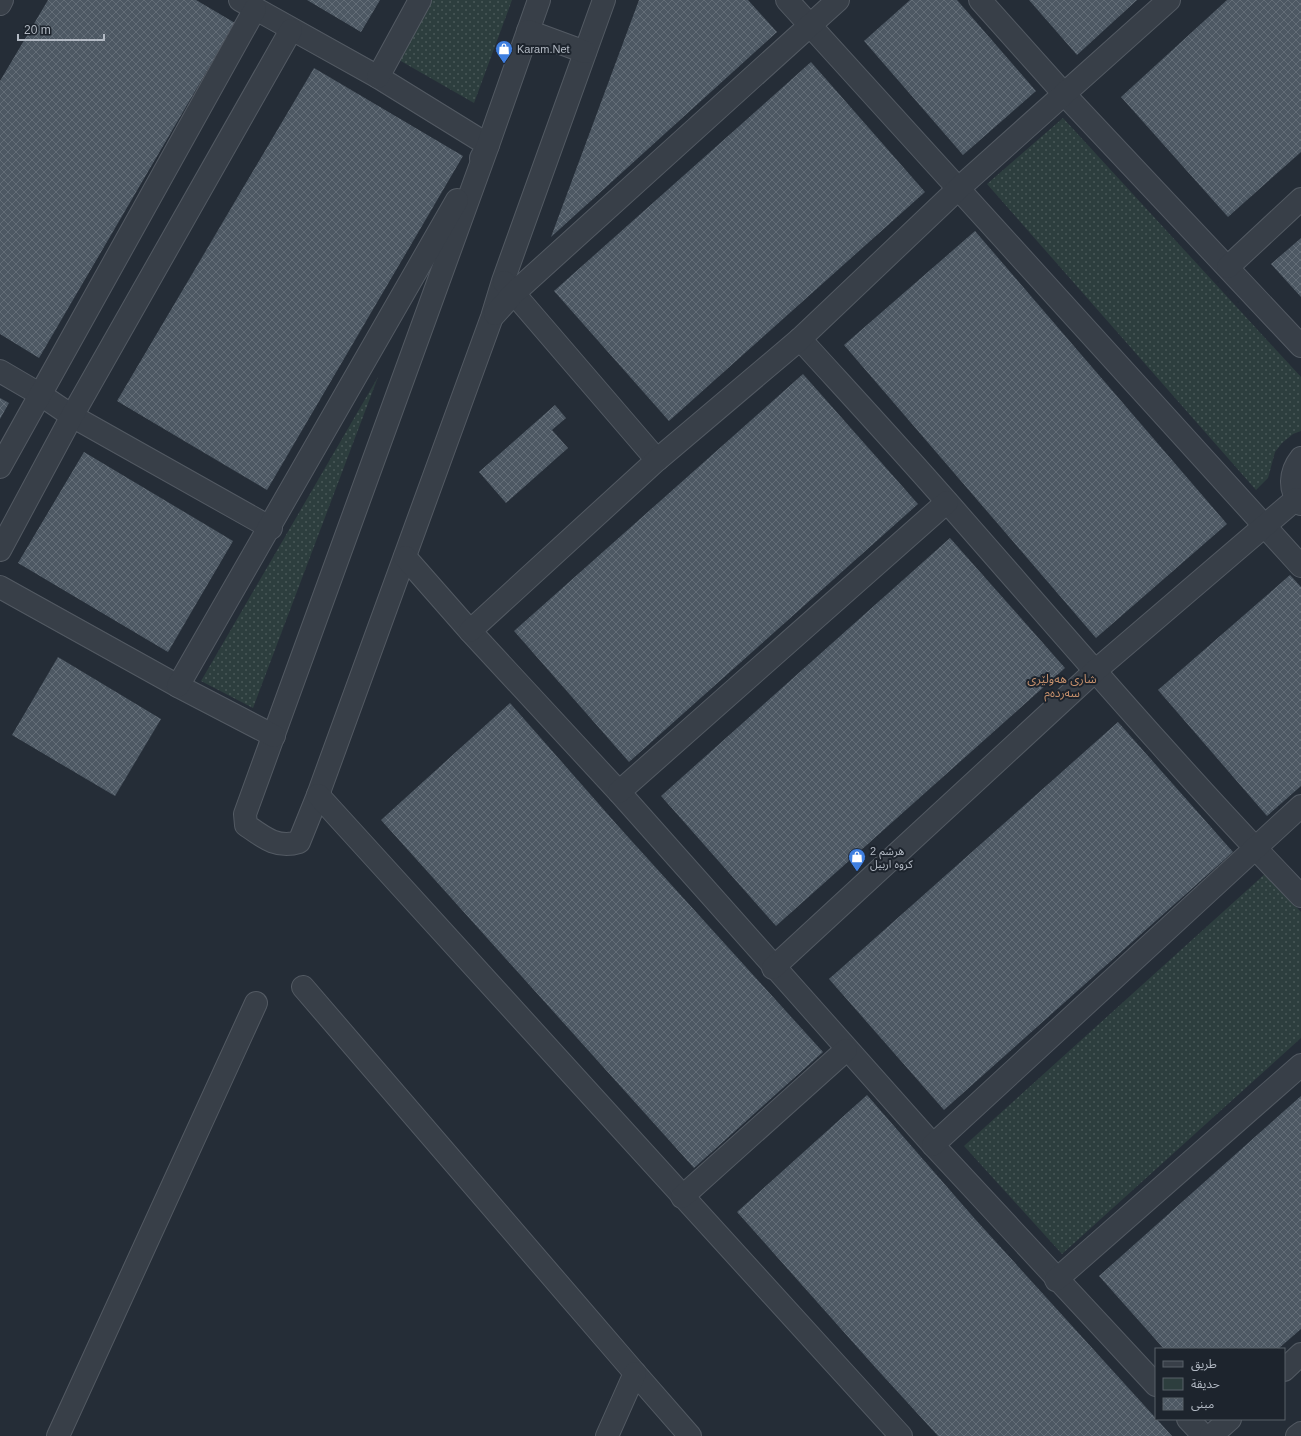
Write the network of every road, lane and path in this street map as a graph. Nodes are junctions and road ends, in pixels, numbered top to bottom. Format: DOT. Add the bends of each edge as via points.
graph roads {
  1 [pos="2,0"];
  2 [pos="420,0"];
  3 [pos="539,0"];
  4 [pos="604,0"];
  5 [pos="787,0"];
  6 [pos="838,0"];
  7 [pos="980,0"];
  8 [pos="1169,0"];
  9 [pos="0,4"];
  10 [pos="247,4"];
  11 [pos="811,25"];
  12 [pos="291,30"];
  13 [pos="528,31"];
  14 [pos="585,52"];
  15 [pos="378,77"];
  16 [pos="1065,95"];
  17 [pos="488,145"];
  18 [pos="959,188"];
  19 [pos="1301,199"];
  20 [pos="1228,267"];
  21 [pos="508,287"];
  22 [pos="800,339"];
  23 [pos="1301,346"];
  24 [pos="0,371"];
  25 [pos="41,395"];
  26 [pos="72,416"];
  27 [pos="1301,458"];
  28 [pos="657,460"];
  29 [pos="0,467"];
  30 [pos="1298,501"];
  31 [pos="947,502"];
  32 [pos="1265,525"];
  33 [pos="270,528"];
  34 [pos="0,550"];
  35 [pos="405,557"];
  36 [pos="1301,566"];
  37 [pos="0,587"];
  38 [pos="470,631"];
  39 [pos="1095,671"];
  40 [pos="178,686"];
  41 [pos="274,736"];
  42 [pos="619,792"];
  43 [pos="318,795"];
  44 [pos="1301,806"];
  45 [pos="1254,848"];
  46 [pos="1301,896"];
  47 [pos="773,968"];
  48 [pos="303,987"];
  49 [pos="256,1003"];
  50 [pos="846,1050"];
  51 [pos="1301,1065"];
  52 [pos="932,1145"];
  53 [pos="682,1197"];
  54 [pos="1056,1280"];
  55 [pos="1301,1354"];
  56 [pos="1285,1369"];
  57 [pos="635,1373"];
  58 [pos="1155,1384"];
  59 [pos="1189,1420"];
  60 [pos="1229,1420"];
  61 [pos="1301,1433"];
  62 [pos="58,1436"];
  63 [pos="607,1436"];
  64 [pos="690,1436"];
  65 [pos="901,1436"];
  66 [pos="1204,1436"];
  67 [pos="1211,1436"];
  68 [pos="1297,1436"];
  1 -- 9 [label="street"];
  2 -- 15 [label="street"];
  3 -- 13 [label="street"];
  4 -- 14 [label="street"];
  5 -- 11 [label="street"];
  6 -- 11 [label="street"];
  7 -- 16 [label="street"];
  8 -- 16 [label="street"];
  10 -- 12 [label="street"];
  10 -- 25 [label="street"];
  11 -- 18 [label="street"];
  11 -- 21 [label="street"];
  12 -- 15 [label="street"];
  12 -- 26 [label="street"];
  13 -- 14 [label="street"];
  13 -- 17 [label="street"];
  14 -- 21 [label="street"];
  15 -- 17 [label="street"];
  16 -- 18 [label="street"];
  16 -- 20 [label="street"];
  17 -- 33 [label="street"];
  17 -- 41 [label="street"];
  18 -- 22 [label="street"];
  18 -- 32 [label="street"];
  19 -- 20 [label="street"];
  20 -- 23 [label="street"];
  21 -- 28 [label="street"];
  21 -- 35 [label="street" via="492,317"];
  22 -- 28 [label="street"];
  22 -- 31 [label="street"];
  24 -- 25 [label="street"];
  25 -- 26 [label="street"];
  25 -- 29 [label="street"];
  26 -- 33 [label="street"];
  26 -- 34 [label="street"];
  27 -- 30 [label="street" via="1295,465 1292,476 1292,488"];
  28 -- 38 [label="street"];
  30 -- 32 [label="street"];
  31 -- 39 [label="street"];
  31 -- 42 [label="street"];
  32 -- 36 [label="street"];
  32 -- 39 [label="street"];
  33 -- 40 [label="street"];
  35 -- 38 [label="street"];
  35 -- 43 [label="street"];
  37 -- 40 [label="street"];
  38 -- 42 [label="street"];
  39 -- 45 [label="street"];
  39 -- 47 [label="street"];
  40 -- 41 [label="street"];
  41 -- 43 [label="street" via="245,814 246,825 274,843 286,845 299,842"];
  42 -- 47 [label="street"];
  43 -- 53 [label="street"];
  44 -- 45 [label="street"];
  45 -- 46 [label="street"];
  45 -- 52 [label="street"];
  47 -- 50 [label="street"];
  48 -- 57 [label="street"];
  49 -- 62 [label="street"];
  50 -- 52 [label="street"];
  50 -- 53 [label="street"];
  51 -- 54 [label="street"];
  52 -- 54 [label="street"];
  53 -- 65 [label="street"];
  54 -- 58 [label="street"];
  55 -- 56 [label="street"];
  57 -- 63 [label="street"];
  57 -- 64 [label="street"];
  59 -- 66 [label="street"];
  60 -- 67 [label="street"];
  61 -- 68 [label="street"];
}
